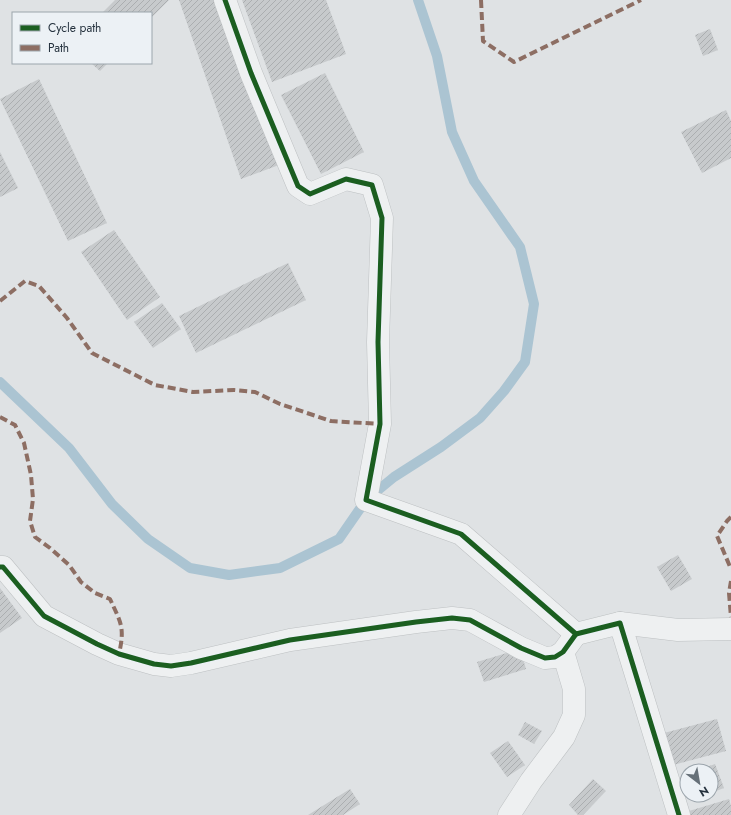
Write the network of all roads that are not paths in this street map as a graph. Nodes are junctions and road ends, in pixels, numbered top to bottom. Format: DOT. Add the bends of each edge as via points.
graph roads {
  1 [pos="226,0"];
  2 [pos="0,567"];
  3 [pos="620,623"];
  4 [pos="731,629"];
  5 [pos="576,634"];
  6 [pos="563,652"];
  7 [pos="509,815"];
  8 [pos="679,815"];
  1 -- 5 [label="street" via="251,73 298,186 310,194 346,179 372,185 382,218 378,342 380,424 366,500 461,534"];
  2 -- 6 [label="street" via="3,567 44,616 119,654 154,664 171,666 191,663 290,640 452,618 470,620 545,658 555,657"];
  3 -- 4 [label="street" via="678,630"];
  3 -- 5 [label="street"];
  3 -- 8 [label="street"];
  5 -- 6 [label="street"];
  6 -- 7 [label="street" via="574,689 574,715 564,737"];
}
